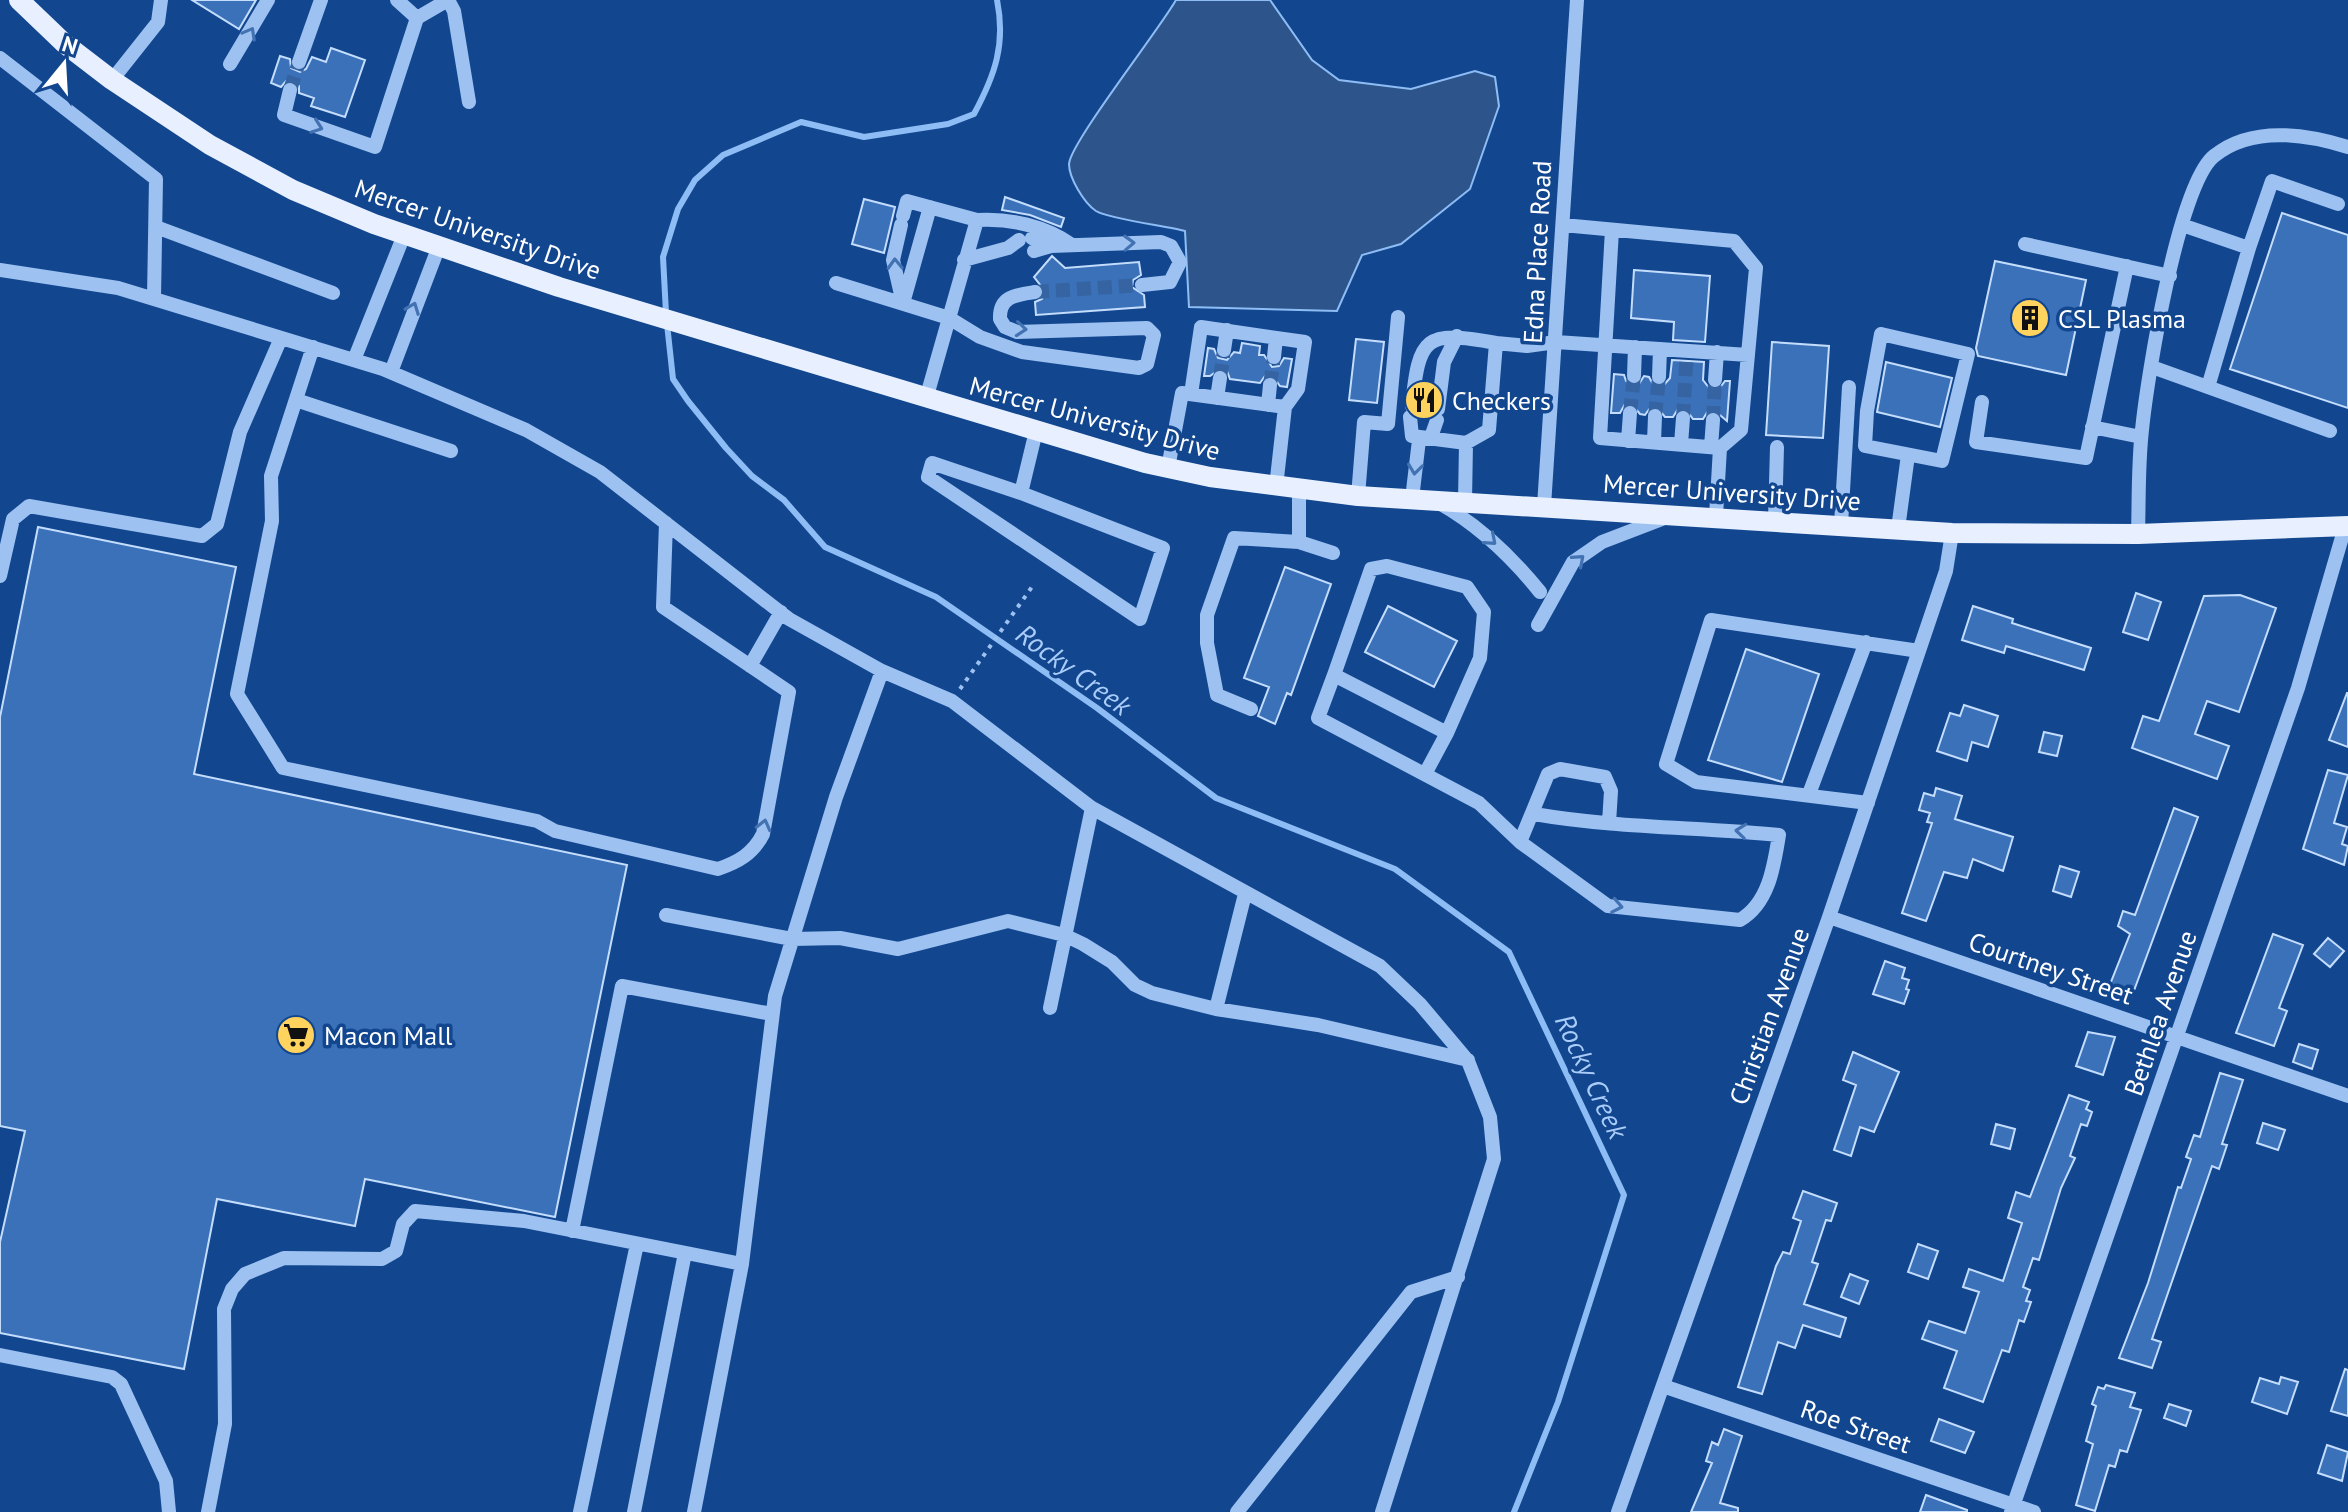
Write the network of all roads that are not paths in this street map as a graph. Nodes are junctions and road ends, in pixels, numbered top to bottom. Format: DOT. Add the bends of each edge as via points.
graph roads {
  1 [pos="19,0"];
  2 [pos="161,0"];
  3 [pos="268,0"];
  4 [pos="321,0"];
  5 [pos="397,0"];
  6 [pos="448,0"];
  7 [pos="1577,0"];
  8 [pos="417,18"];
  9 [pos="0,58"];
  10 [pos="299,62"];
  11 [pos="230,64"];
  12 [pos="112,80"];
  13 [pos="290,90"];
  14 [pos="469,102"];
  15 [pos="2348,147"];
  16 [pos="2338,204"];
  17 [pos="930,207"];
  18 [pos="977,220"];
  19 [pos="1563,225"];
  20 [pos="2182,225"];
  21 [pos="156,227"];
  22 [pos="1612,230"];
  23 [pos="404,235"];
  24 [pos="2025,244"];
  25 [pos="1072,245"];
  26 [pos="439,246"];
  27 [pos="2249,248"];
  28 [pos="964,260"];
  29 [pos="2127,266"];
  30 [pos="0,270"];
  31 [pos="2170,276"];
  32 [pos="836,283"];
  33 [pos="1142,285"];
  34 [pos="1035,292"];
  35 [pos="333,293"];
  36 [pos="154,298"];
  37 [pos="903,303"];
  38 [pos="1398,317"];
  39 [pos="949,318"];
  40 [pos="1227,330"];
  41 [pos="1457,336"];
  42 [pos="281,338"];
  43 [pos="1276,338"];
  44 [pos="1556,342"];
  45 [pos="1496,343"];
  46 [pos="1606,345"];
  47 [pos="313,347"];
  48 [pos="1635,347"];
  49 [pos="1660,349"];
  50 [pos="1224,350"];
  51 [pos="1717,352"];
  52 [pos="1748,355"];
  53 [pos="1274,357"];
  54 [pos="354,360"];
  55 [pos="2152,367"];
  56 [pos="391,372"];
  57 [pos="1634,376"];
  58 [pos="1659,377"];
  59 [pos="1220,378"];
  60 [pos="1715,380"];
  61 [pos="1270,385"];
  62 [pos="1849,387"];
  63 [pos="2208,387"];
  64 [pos="1191,394"];
  65 [pos="1217,398"];
  66 [pos="926,399"];
  67 [pos="296,400"];
  68 [pos="1982,402"];
  69 [pos="1268,405"];
  70 [pos="1285,407"];
  71 [pos="1630,413"];
  72 [pos="1655,416"];
  73 [pos="1683,418"];
  74 [pos="1713,420"];
  75 [pos="2092,427"];
  76 [pos="1036,431"];
  77 [pos="2330,431"];
  78 [pos="2141,437"];
  79 [pos="1419,440"];
  80 [pos="1628,441"];
  81 [pos="1654,442"];
  82 [pos="1466,443"];
  83 [pos="1681,444"];
  84 [pos="1716,447"];
  85 [pos="1777,447"];
  86 [pos="451,451"];
  87 [pos="1908,455"];
  88 [pos="1168,468"];
  89 [pos="1276,487"];
  90 [pos="1299,490"];
  91 [pos="1021,493"];
  92 [pos="1358,496"];
  93 [pos="1422,499"];
  94 [pos="1465,501"];
  95 [pos="1544,506"];
  96 [pos="1678,514"];
  97 [pos="1716,516"];
  98 [pos="1775,520"];
  99 [pos="666,523"];
  100 [pos="1841,525"];
  101 [pos="2347,526"];
  102 [pos="1898,529"];
  103 [pos="1952,533"];
  104 [pos="2138,534"];
  105 [pos="1299,542"];
  106 [pos="1333,553"];
  107 [pos="0,576"];
  108 [pos="1540,592"];
  109 [pos="781,612"];
  110 [pos="1538,625"];
  111 [pos="1866,642"];
  112 [pos="1919,651"];
  113 [pos="750,666"];
  114 [pos="882,671"];
  115 [pos="1334,675"];
  116 [pos="1251,709"];
  117 [pos="1447,733"];
  118 [pos="1425,774"];
  119 [pos="1809,794"];
  120 [pos="1868,803"];
  121 [pos="1092,808"];
  122 [pos="1534,814"];
  123 [pos="1609,823"];
  124 [pos="1520,842"];
  125 [pos="1245,894"];
  126 [pos="666,915"];
  127 [pos="1829,917"];
  128 [pos="1064,935"];
  129 [pos="792,939"];
  130 [pos="1050,1008"];
  131 [pos="1216,1009"];
  132 [pos="772,1014"];
  133 [pos="2177,1036"];
  134 [pos="1468,1061"];
  135 [pos="2348,1096"];
  136 [pos="572,1231"];
  137 [pos="637,1244"];
  138 [pos="685,1253"];
  139 [pos="742,1264"];
  140 [pos="1458,1277"];
  141 [pos="0,1355"];
  142 [pos="1663,1386"];
  143 [pos="2012,1509"];
  144 [pos="169,1512"];
  145 [pos="208,1512"];
  146 [pos="580,1512"];
  147 [pos="634,1512"];
  148 [pos="694,1512"];
  149 [pos="1237,1512"];
  150 [pos="1382,1512"];
  151 [pos="1618,1512"];
  152 [pos="2034,1512"];
  1 -- 12 [label="main road, Mercer University Drive"];
  2 -- 12 [label="street" via="158,22"];
  11 -- 3 [label="street, one-way"];
  4 -- 10 [label="street"];
  5 -- 8 [label="street"];
  6 -- 8 [label="street"];
  6 -- 14 [label="street"];
  7 -- 19 [label="street, Edna Place Road"];
  13 -- 8 [label="street, one-way" via="284,115 375,147"];
  9 -- 21 [label="street" via="156,179"];
  12 -- 23 [label="main road, Mercer University Drive" via="210,145 293,190"];
  15 -- 20 [label="street" via="2317,137 2280,135 2238,142 2213,156 2197,177"];
  16 -- 27 [label="street" via="2272,181"];
  17 -- 18 [label="street"];
  17 -- 37 [label="street"];
  37 -- 17 [label="street, one-way" via="893,260 907,201"];
  18 -- 25 [label="street" via="1001,219 1057,234"];
  18 -- 28 [label="street"];
  19 -- 22 [label="street"];
  19 -- 44 [label="street, Edna Place Road"];
  20 -- 27 [label="street"];
  20 -- 31 [label="street"];
  21 -- 35 [label="street"];
  21 -- 36 [label="street"];
  22 -- 46 [label="street"];
  22 -- 52 [label="street" via="1734,241 1756,268"];
  23 -- 26 [label="main road, Mercer University Drive"];
  23 -- 54 [label="street"];
  24 -- 29 [label="street"];
  25 -- 28 [label="street" via="1023,246"];
  25 -- 33 [label="street, one-way" via="1171,246 1180,262 1170,282"];
  56 -- 26 [label="street, one-way"];
  26 -- 66 [label="main road, Mercer University Drive"];
  27 -- 63 [label="street"];
  28 -- 39 [label="street"];
  29 -- 31 [label="street"];
  29 -- 75 [label="street"];
  30 -- 36 [label="street"];
  31 -- 55 [label="street"];
  32 -- 37 [label="street"];
  34 -- 39 [label="street, one-way" via="1003,302 1000,319 1005,327 1017,332 1147,328 1154,335 1147,364 1139,368 1022,352 980,337"];
  36 -- 42 [label="street"];
  37 -- 39 [label="street"];
  38 -- 92 [label="street" via="1388,424 1364,422"];
  39 -- 66 [label="street"];
  40 -- 43 [label="street"];
  40 -- 50 [label="street"];
  40 -- 64 [label="street" via="1201,327"];
  41 -- 45 [label="street"];
  41 -- 79 [label="street" via="1444,362 1431,437"];
  41 -- 79 [label="street" via="1428,343 1417,358 1411,411 1412,436"];
  42 -- 47 [label="street"];
  42 -- 107 [label="street" via="240,432 217,524 202,536 29,506 13,519"];
  43 -- 53 [label="street"];
  43 -- 70 [label="street" via="1305,342 1298,389"];
  44 -- 45 [label="street"];
  44 -- 46 [label="street"];
  44 -- 95 [label="street, Edna Place Road"];
  45 -- 82 [label="street" via="1489,430"];
  46 -- 48 [label="street"];
  46 -- 80 [label="street" via="1600,438"];
  47 -- 54 [label="street"];
  47 -- 67 [label="street"];
  48 -- 49 [label="street"];
  48 -- 57 [label="street"];
  49 -- 51 [label="street"];
  49 -- 58 [label="street"];
  51 -- 52 [label="street"];
  51 -- 60 [label="street"];
  52 -- 84 [label="street" via="1741,430"];
  54 -- 56 [label="street"];
  55 -- 63 [label="street"];
  55 -- 78 [label="street"];
  56 -- 99 [label="street" via="526,430 600,472"];
  59 -- 65 [label="street"];
  61 -- 69 [label="street"];
  62 -- 100 [label="street"];
  63 -- 77 [label="street"];
  64 -- 65 [label="street"];
  64 -- 88 [label="street" via="1182,393"];
  65 -- 69 [label="street"];
  66 -- 76 [label="main road, Mercer University Drive"];
  67 -- 86 [label="street"];
  67 -- 113 [label="street, one-way" via="271,476 272,521 237,694 283,768 537,821 555,831 718,869 756,848 763,834 789,692"];
  68 -- 75 [label="street" via="1976,442 2086,458"];
  69 -- 70 [label="street"];
  70 -- 89 [label="street"];
  71 -- 80 [label="street"];
  72 -- 81 [label="street"];
  73 -- 83 [label="street"];
  74 -- 84 [label="street"];
  75 -- 78 [label="street"];
  76 -- 88 [label="main road, Mercer University Drive"];
  76 -- 91 [label="street"];
  78 -- 104 [label="street"];
  79 -- 82 [label="street"];
  79 -- 93 [label="street, one-way"];
  80 -- 81 [label="street"];
  81 -- 83 [label="street"];
  82 -- 94 [label="street"];
  83 -- 84 [label="street"];
  84 -- 97 [label="street"];
  85 -- 98 [label="street"];
  87 -- 87 [label="street" via="1865,446 1881,334 1968,354 1942,461"];
  87 -- 102 [label="street"];
  88 -- 89 [label="main road, Mercer University Drive"];
  89 -- 90 [label="main road, Mercer University Drive"];
  90 -- 92 [label="main road, Mercer University Drive"];
  90 -- 105 [label="street"];
  91 -- 91 [label="street" via="932,463 928,477 1140,619 1163,548"];
  92 -- 93 [label="main road, Mercer University Drive"];
  93 -- 94 [label="main road, Mercer University Drive"];
  93 -- 108 [label="street, one-way" via="1465,518"];
  94 -- 95 [label="main road, Mercer University Drive"];
  95 -- 96 [label="main road, Mercer University Drive"];
  96 -- 97 [label="main road, Mercer University Drive"];
  110 -- 96 [label="street, one-way" via="1573,562 1602,542"];
  97 -- 98 [label="main road, Mercer University Drive"];
  98 -- 100 [label="main road, Mercer University Drive"];
  99 -- 109 [label="street"];
  99 -- 113 [label="street" via="663,607"];
  100 -- 102 [label="main road, Mercer University Drive"];
  101 -- 104 [label="main road, Mercer University Drive"];
  101 -- 133 [label="street, Bethlea Avenue" via="2298,688"];
  102 -- 103 [label="main road, Mercer University Drive"];
  103 -- 104 [label="main road, Mercer University Drive"];
  103 -- 112 [label="street, Christian Avenue" via="1946,571"];
  105 -- 106 [label="street"];
  105 -- 116 [label="street" via="1234,538 1207,615 1217,695"];
  109 -- 113 [label="street"];
  109 -- 114 [label="street"];
  111 -- 112 [label="street"];
  111 -- 119 [label="street"];
  111 -- 119 [label="street" via="1711,620 1666,764 1696,782"];
  112 -- 120 [label="street, Christian Avenue"];
  114 -- 121 [label="street" via="952,701"];
  114 -- 129 [label="street"];
  115 -- 117 [label="street"];
  115 -- 117 [label="street" via="1371,569 1387,566 1467,587 1484,612 1480,658"];
  115 -- 118 [label="street" via="1318,718"];
  117 -- 118 [label="street"];
  118 -- 124 [label="street" via="1479,803"];
  119 -- 120 [label="street"];
  120 -- 127 [label="street, Christian Avenue"];
  121 -- 125 [label="street"];
  121 -- 128 [label="street"];
  122 -- 123 [label="street"];
  122 -- 123 [label="street" via="1548,774 1560,769 1605,777 1611,791"];
  122 -- 124 [label="street"];
  124 -- 123 [label="street, one-way" via="1608,906 1740,920 1760,904 1779,835"];
  125 -- 131 [label="street"];
  125 -- 134 [label="street" via="1380,966"];
  126 -- 129 [label="street"];
  127 -- 133 [label="street, Courtney Street"];
  127 -- 142 [label="street, Christian Avenue"];
  128 -- 129 [label="street" via="1008,921 898,949 840,938"];
  128 -- 130 [label="street"];
  128 -- 131 [label="street" via="1112,962 1135,985"];
  129 -- 132 [label="street"];
  131 -- 134 [label="street" via="1318,1025"];
  132 -- 136 [label="street" via="622,986"];
  132 -- 139 [label="street"];
  133 -- 135 [label="street, Courtney Street"];
  133 -- 143 [label="street, Bethlea Avenue"];
  134 -- 140 [label="street" via="1490,1117 1494,1159"];
  136 -- 137 [label="street"];
  136 -- 145 [label="street" via="415,1211 403,1224 396,1251 382,1259 284,1258 245,1274 224,1309 225,1424"];
  137 -- 138 [label="street"];
  137 -- 146 [label="street"];
  138 -- 139 [label="street"];
  138 -- 147 [label="street"];
  139 -- 148 [label="street"];
  140 -- 149 [label="street" via="1411,1292"];
  140 -- 150 [label="street"];
  141 -- 144 [label="street" via="112,1377 121,1384 166,1481"];
  142 -- 143 [label="street, Roe Street"];
  142 -- 151 [label="street, Christian Avenue"];
  143 -- 152 [label="street, Roe Street"];
}
